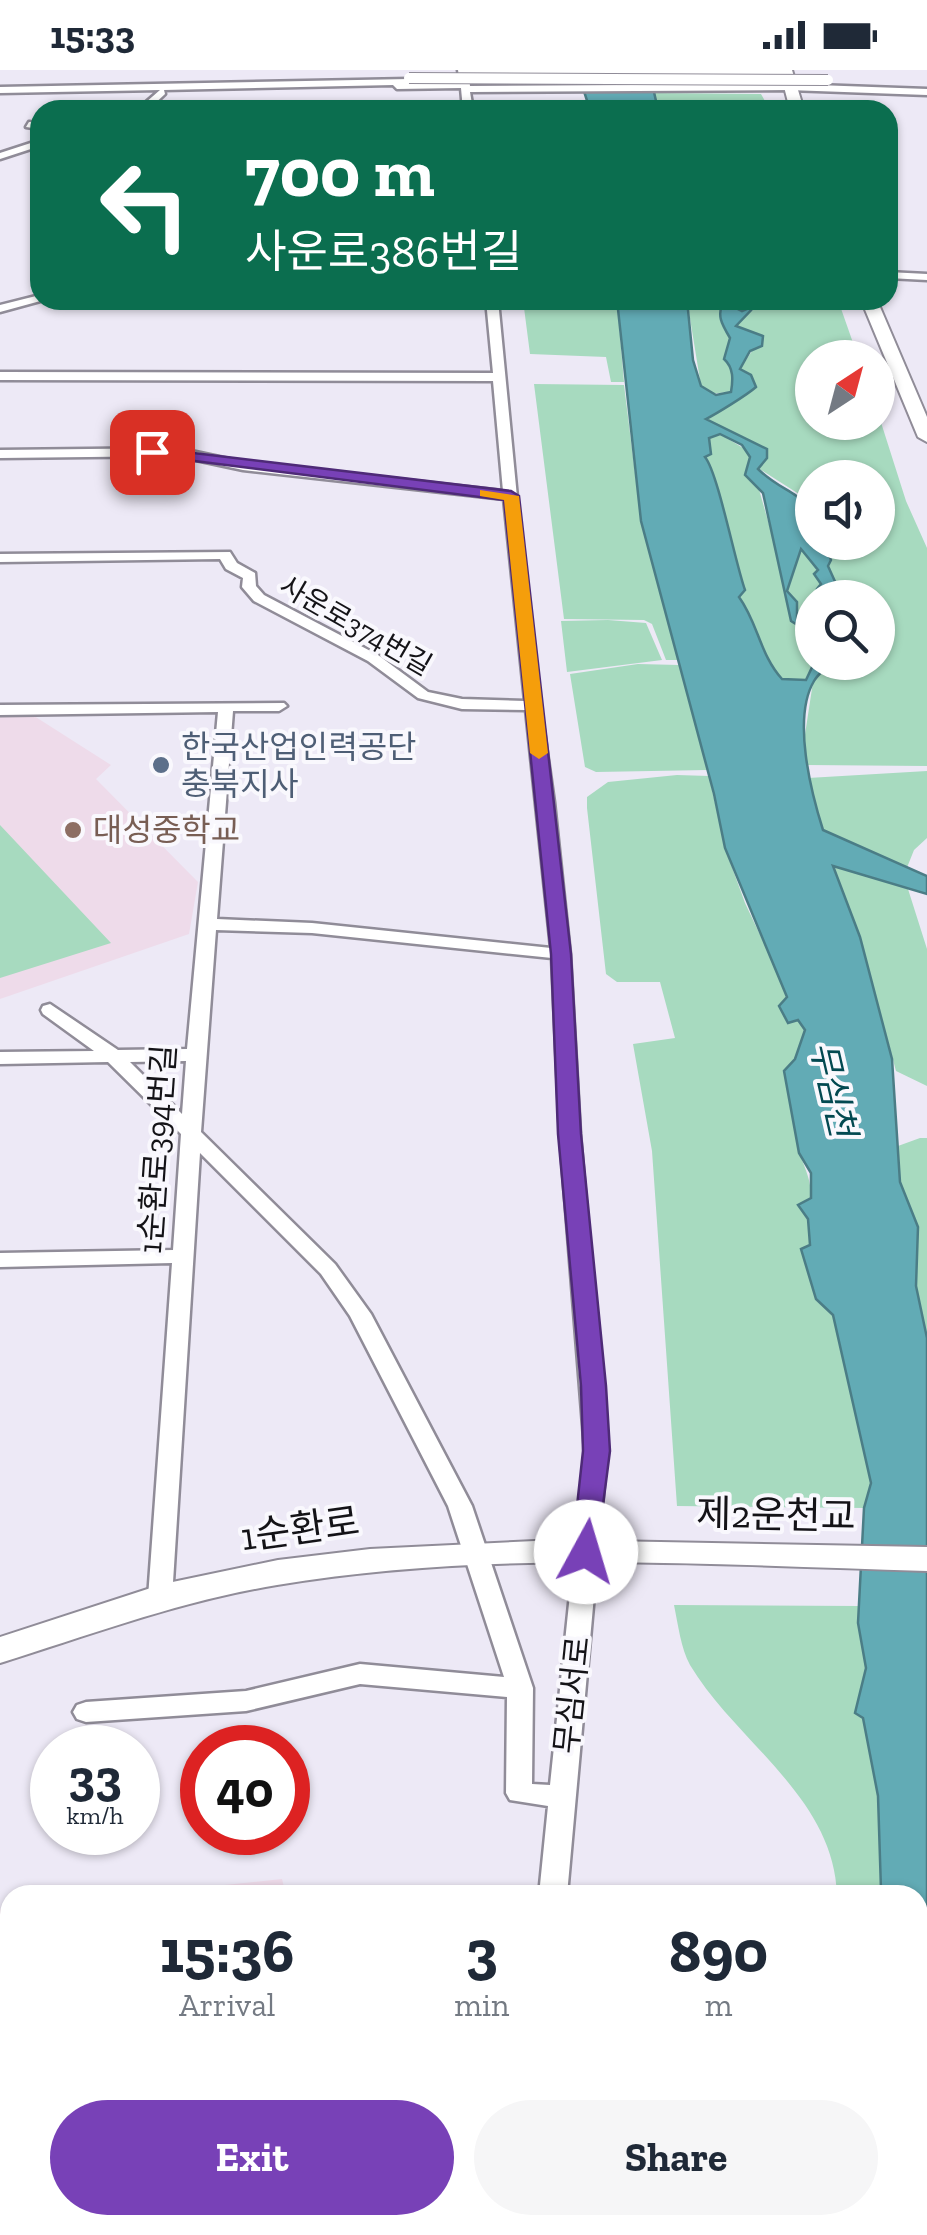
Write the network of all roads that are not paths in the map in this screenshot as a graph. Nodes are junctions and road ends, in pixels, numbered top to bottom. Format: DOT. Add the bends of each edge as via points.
graph roads {
  1 [pos="787,77"];
  2 [pos="409,80"];
  3 [pos="0,88"];
  4 [pos="465,88"];
  5 [pos="927,88"];
  6 [pos="162,92"];
  7 [pos="892,93"];
  8 [pos="153,100"];
  9 [pos="803,100"];
  10 [pos="846,100"];
  11 [pos="30,146"];
  12 [pos="1,156"];
  13 [pos="898,276"];
  14 [pos="927,277"];
  15 [pos="30,300"];
  16 [pos="0,308"];
  17 [pos="493,310"];
  18 [pos="873,310"];
  19 [pos="0,376"];
  20 [pos="499,377"];
  21 [pos="921,408"];
  22 [pos="927,438"];
  23 [pos="0,454"];
  24 [pos="511,496"];
  25 [pos="0,558"];
  26 [pos="226,706"];
  27 [pos="278,706"];
  28 [pos="532,706"];
  29 [pos="0,710"];
  30 [pos="209,924"];
  31 [pos="561,954"];
  32 [pos="50,1010"];
  33 [pos="196,1055"];
  34 [pos="112,1056"];
  35 [pos="0,1058"];
  36 [pos="190,1134"];
  37 [pos="182,1256"];
  38 [pos="0,1260"];
  39 [pos="586,1552"];
  40 [pos="622,1552"];
  41 [pos="478,1554"];
  42 [pos="927,1558"];
  43 [pos="160,1598"];
  44 [pos="0,1650"];
  45 [pos="520,1688"];
  46 [pos="86,1712"];
  47 [pos="562,1798"];
  48 [pos="554,1885"];
  1 -- 4 [label="main road, bridge"];
  1 -- 4 [label="street" via="767,88"];
  1 -- 5 [label="street"];
  1 -- 7 [label="street"];
  1 -- 9 [label="main road"];
  2 -- 3 [label="street"];
  2 -- 3 [label="street"];
  2 -- 4 [label="street"];
  2 -- 4 [label="street"];
  2 -- 4 [label="street"];
  2 -- 5 [label="street, bridge"];
  5 -- 7 [label="street"];
  6 -- 8 [label="street"];
  7 -- 10 [label="street"];
  11 -- 12 [label="street"];
  13 -- 14 [label="street"];
  15 -- 16 [label="street"];
  17 -- 20 [label="street, 무심서로"];
  18 -- 21 [label="main road"];
  19 -- 20 [label="street"];
  20 -- 24 [label="street, 무심서로"];
  21 -- 22 [label="main road"];
  23 -- 24 [label="street" via="177,452 243,466"];
  24 -- 28 [label="street, 무심서로"];
  25 -- 28 [label="street, 사운로374번길" via="225,555 250,576 249,587 259,598 373,658 423,695 462,704"];
  26 -- 27 [label="street"];
  26 -- 29 [label="street"];
  26 -- 30 [label="street, 1순환로394번길"];
  28 -- 31 [label="street, 무심서로"];
  30 -- 31 [label="street"];
  30 -- 33 [label="street, 1순환로394번길"];
  31 -- 39 [label="street, 무심서로" via="596,1451"];
  32 -- 34 [label="street"];
  33 -- 34 [label="street"];
  33 -- 36 [label="street, 1순환로394번길"];
  34 -- 35 [label="street"];
  34 -- 36 [label="street"];
  36 -- 37 [label="street, 1순환로394번길"];
  36 -- 41 [label="street" via="328,1269 360,1314 439,1461"];
  37 -- 38 [label="street"];
  37 -- 43 [label="street, 1순환로394번길"];
  39 -- 40 [label="main road, 1순환로"];
  39 -- 41 [label="main road, 1순환로"];
  39 -- 47 [label="street, 무심서로"];
  40 -- 42 [label="main road, 제2운천교"];
  41 -- 43 [label="main road, 1순환로" via="357,1562"];
  41 -- 45 [label="street"];
  43 -- 44 [label="main road, 1순환로"];
  45 -- 46 [label="street" via="360,1674 246,1701"];
  45 -- 47 [label="street" via="519,1793"];
  47 -- 48 [label="street, 무심서로"];
}
